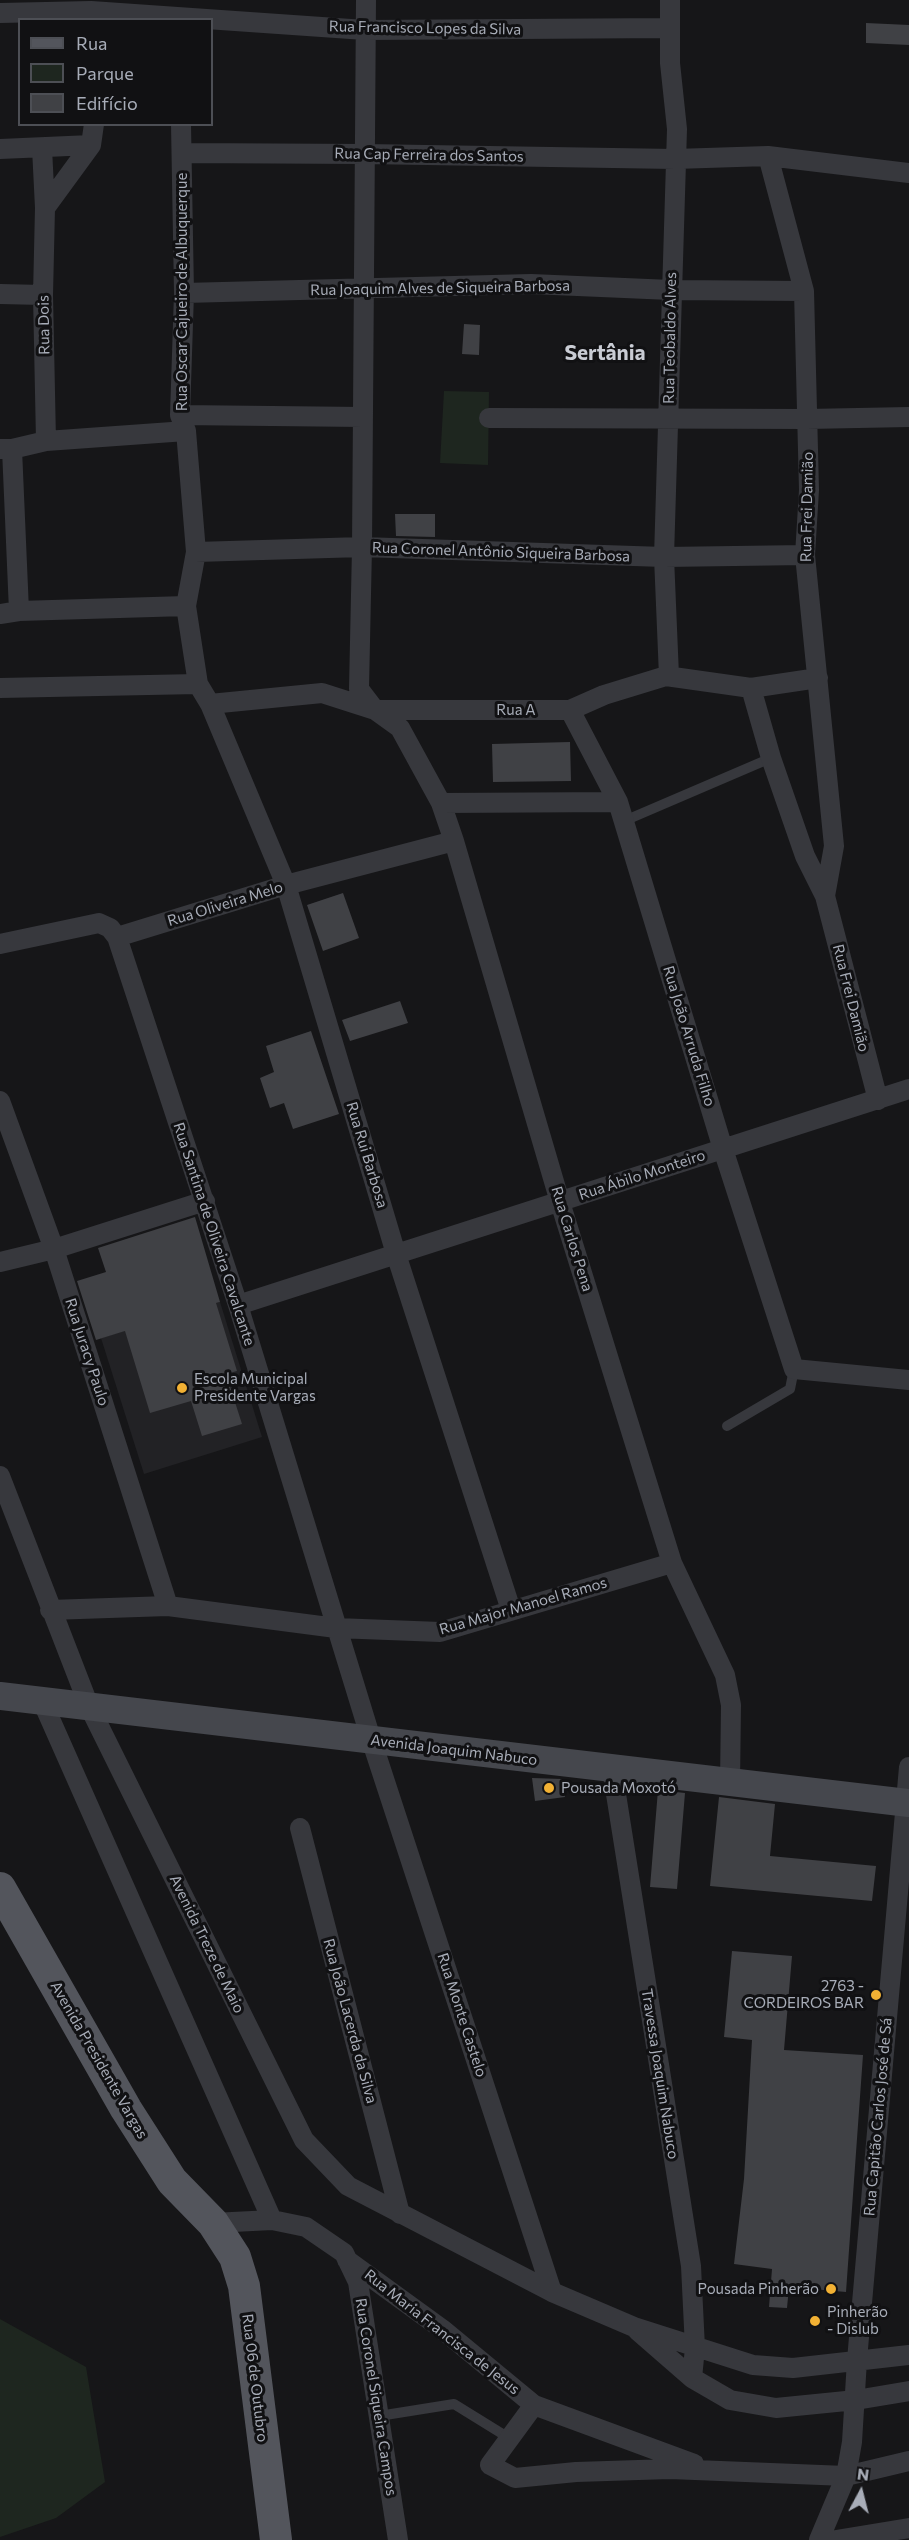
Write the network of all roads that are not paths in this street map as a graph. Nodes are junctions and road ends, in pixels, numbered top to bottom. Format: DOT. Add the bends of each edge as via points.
graph roads {
  1 [pos="366,0"];
  2 [pos="670,0"];
  3 [pos="181,12"];
  4 [pos="0,13"];
  5 [pos="91,15"];
  6 [pos="669,28"];
  7 [pos="365,30"];
  8 [pos="94,126"];
  9 [pos="181,126"];
  10 [pos="91,145"];
  11 [pos="42,147"];
  12 [pos="0,149"];
  13 [pos="183,153"];
  14 [pos="365,153"];
  15 [pos="768,156"];
  16 [pos="675,159"];
  17 [pos="909,173"];
  18 [pos="45,208"];
  19 [pos="363,288"];
  20 [pos="670,290"];
  21 [pos="804,291"];
  22 [pos="184,293"];
  23 [pos="0,294"];
  24 [pos="43,295"];
  25 [pos="363,417"];
  26 [pos="909,417"];
  27 [pos="489,418"];
  28 [pos="667,419"];
  29 [pos="807,419"];
  30 [pos="183,423"];
  31 [pos="46,441"];
  32 [pos="6,449"];
  33 [pos="362,547"];
  34 [pos="196,552"];
  35 [pos="805,555"];
  36 [pos="664,557"];
  37 [pos="186,606"];
  38 [pos="9,612"];
  39 [pos="669,676"];
  40 [pos="818,678"];
  41 [pos="198,684"];
  42 [pos="0,688"];
  43 [pos="751,688"];
  44 [pos="210,704"];
  45 [pos="375,710"];
  46 [pos="570,710"];
  47 [pos="771,758"];
  48 [pos="441,803"];
  49 [pos="621,811"];
  50 [pos="454,841"];
  51 [pos="286,885"];
  52 [pos="825,896"];
  53 [pos="117,937"];
  54 [pos="0,944"];
  55 [pos="909,1089"];
  56 [pos="878,1100"];
  57 [pos="0,1101"];
  58 [pos="723,1149"];
  59 [pos="205,1201"];
  60 [pos="560,1202"];
  61 [pos="54,1249"];
  62 [pos="396,1254"];
  63 [pos="0,1262"];
  64 [pos="238,1305"];
  65 [pos="794,1369"];
  66 [pos="909,1380"];
  67 [pos="727,1426"];
  68 [pos="0,1476"];
  69 [pos="672,1563"];
  70 [pos="168,1606"];
  71 [pos="50,1610"];
  72 [pos="511,1610"];
  73 [pos="336,1628"];
  74 [pos="3,1691"];
  75 [pos="43,1703"];
  76 [pos="89,1707"];
  77 [pos="371,1739"];
  78 [pos="909,1767"];
  79 [pos="612,1769"];
  80 [pos="730,1783"];
  81 [pos="908,1803"];
  82 [pos="300,1828"];
  83 [pos="0,1888"];
  84 [pos="400,2214"];
  85 [pos="272,2220"];
  86 [pos="213,2223"];
  87 [pos="347,2260"];
  88 [pos="552,2292"];
  89 [pos="634,2327"];
  90 [pos="695,2348"];
  91 [pos="909,2355"];
  92 [pos="857,2360"];
  93 [pos="692,2378"];
  94 [pos="909,2391"];
  95 [pos="856,2400"];
  96 [pos="534,2405"];
  97 [pos="379,2416"];
  98 [pos="509,2438"];
  99 [pos="909,2461"];
  100 [pos="711,2471"];
  101 [pos="846,2476"];
  102 [pos="909,2529"];
  103 [pos="276,2540"];
  104 [pos="398,2540"];
  105 [pos="819,2540"];
  106 [pos="836,2540"];
  1 -- 7 [label="street"];
  2 -- 6 [label="street, Rua Teobaldo Alves"];
  3 -- 5 [label="street, Rua Francisco Lopes da Silva"];
  3 -- 7 [label="street, Rua Francisco Lopes da Silva"];
  4 -- 5 [label="street, Rua Francisco Lopes da Silva"];
  6 -- 7 [label="street, Rua Francisco Lopes da Silva"];
  6 -- 16 [label="street, Rua Teobaldo Alves" via="677,129"];
  7 -- 14 [label="street"];
  8 -- 10 [label="street"];
  9 -- 13 [label="street, Rua Oscar Cajueiro de Albuquerque"];
  10 -- 11 [label="street"];
  10 -- 18 [label="street"];
  11 -- 12 [label="street"];
  11 -- 18 [label="street, Rua Dois"];
  13 -- 14 [label="street, Rua Cap Ferreira dos Santos"];
  13 -- 22 [label="street, Rua Oscar Cajueiro de Albuquerque"];
  14 -- 16 [label="street, Rua Cap Ferreira dos Santos"];
  14 -- 19 [label="street"];
  15 -- 16 [label="street, Rua Cap Ferreira dos Santos"];
  15 -- 17 [label="street, Rua Cap Ferreira dos Santos"];
  15 -- 21 [label="street, Rua Frei Damião"];
  16 -- 20 [label="street, Rua Teobaldo Alves"];
  18 -- 24 [label="street, Rua Dois"];
  19 -- 20 [label="street, Rua Joaquim Alves de Siqueira Barbosa" via="531,284"];
  19 -- 22 [label="street, Rua Joaquim Alves de Siqueira Barbosa"];
  19 -- 25 [label="street"];
  20 -- 21 [label="street, Rua Joaquim Alves de Siqueira Barbosa"];
  20 -- 28 [label="street, Rua Teobaldo Alves"];
  21 -- 29 [label="street, Rua Frei Damião"];
  22 -- 30 [label="street, Rua Oscar Cajueiro de Albuquerque"];
  23 -- 24 [label="street"];
  24 -- 31 [label="street, Rua Dois"];
  25 -- 30 [label="street"];
  25 -- 33 [label="street"];
  26 -- 29 [label="street"];
  27 -- 28 [label="street"];
  28 -- 29 [label="street"];
  28 -- 36 [label="street, Rua Teobaldo Alves"];
  29 -- 35 [label="street, Rua Frei Damião" via="810,490"];
  30 -- 31 [label="street"];
  30 -- 34 [label="street, Rua Oscar Cajueiro de Albuquerque"];
  31 -- 32 [label="street"];
  32 -- 38 [label="street"];
  33 -- 34 [label="street, Rua Coronel Antônio Siqueira Barbosa"];
  33 -- 36 [label="street, Rua Coronel Antônio Siqueira Barbosa"];
  33 -- 45 [label="street" via="358,689"];
  34 -- 37 [label="street, Rua Oscar Cajueiro de Albuquerque"];
  35 -- 36 [label="street, Rua Coronel Antônio Siqueira Barbosa"];
  35 -- 40 [label="street, Rua Frei Damião"];
  36 -- 39 [label="street, Rua Teobaldo Alves"];
  37 -- 38 [label="street"];
  37 -- 41 [label="street, Rua Oscar Cajueiro de Albuquerque"];
  39 -- 43 [label="street, Rua A"];
  39 -- 46 [label="street, Rua A" via="604,695"];
  40 -- 43 [label="street, Rua A"];
  40 -- 52 [label="street, Rua Frei Damião" via="834,846"];
  41 -- 42 [label="street"];
  41 -- 44 [label="street, Rua Oscar Cajueiro de Albuquerque"];
  43 -- 47 [label="street, Rua Frei Damião"];
  44 -- 45 [label="street, Rua A" via="322,693"];
  44 -- 51 [label="street, Rua Rui Barbosa"];
  45 -- 46 [label="street, Rua A"];
  45 -- 48 [label="street, Rua Carlos Pena" via="400,728"];
  46 -- 49 [label="street, Rua João Arruda Filho"];
  47 -- 49 [label="lane"];
  47 -- 52 [label="street, Rua Frei Damião" via="805,856"];
  48 -- 49 [label="street"];
  48 -- 50 [label="street, Rua Carlos Pena"];
  49 -- 58 [label="street, Rua João Arruda Filho"];
  50 -- 51 [label="street, Rua Oliveira Melo"];
  50 -- 60 [label="street, Rua Carlos Pena"];
  51 -- 53 [label="street, Rua Oliveira Melo"];
  51 -- 62 [label="street, Rua Rui Barbosa"];
  52 -- 56 [label="street, Rua Frei Damião"];
  53 -- 54 [label="street" via="99,923"];
  53 -- 59 [label="street, Rua Santina de Oliveira Cavalcante"];
  55 -- 56 [label="street, Rua Ábilo Monteiro"];
  56 -- 58 [label="street, Rua Ábilo Monteiro"];
  57 -- 61 [label="street, Rua Juracy Paulo"];
  58 -- 60 [label="street, Rua Ábilo Monteiro"];
  58 -- 65 [label="street, Rua João Arruda Filho"];
  59 -- 61 [label="street"];
  59 -- 64 [label="street, Rua Santina de Oliveira Cavalcante"];
  60 -- 62 [label="street, Rua Ábilo Monteiro"];
  60 -- 69 [label="street, Rua Carlos Pena"];
  61 -- 63 [label="street"];
  61 -- 70 [label="street, Rua Juracy Paulo"];
  62 -- 64 [label="street, Rua Ábilo Monteiro"];
  62 -- 72 [label="street, Rua Rui Barbosa"];
  64 -- 73 [label="street, Rua Santina de Oliveira Cavalcante"];
  65 -- 66 [label="street"];
  65 -- 67 [label="lane" via="790,1389"];
  68 -- 71 [label="street, Avenida Treze de Maio"];
  69 -- 72 [label="street, Rua Major Manoel Ramos"];
  69 -- 80 [label="street, Rua Carlos Pena" via="724,1675 731,1705"];
  70 -- 71 [label="street, Rua Major Manoel Ramos"];
  70 -- 73 [label="street, Rua Major Manoel Ramos"];
  71 -- 76 [label="street, Avenida Treze de Maio"];
  72 -- 73 [label="street, Rua Major Manoel Ramos" via="440,1632"];
  73 -- 77 [label="street, Rua Santina de Oliveira Cavalcante"];
  74 -- 75 [label="main road, Avenida Joaquim Nabuco"];
  75 -- 76 [label="main road, Avenida Joaquim Nabuco"];
  75 -- 85 [label="street"];
  76 -- 77 [label="main road, Avenida Joaquim Nabuco"];
  76 -- 84 [label="street, Avenida Treze de Maio" via="304,2140 348,2186"];
  77 -- 79 [label="main road, Avenida Joaquim Nabuco"];
  77 -- 88 [label="street, Rua Monte Castelo"];
  78 -- 81 [label="street, Rua Capitão Carlos José de Sá"];
  79 -- 80 [label="main road, Avenida Joaquim Nabuco"];
  79 -- 90 [label="street, Travessa Joaquim Nabuco" via="691,2266"];
  80 -- 81 [label="main road, Avenida Joaquim Nabuco"];
  81 -- 92 [label="street, Rua Capitão Carlos José de Sá"];
  82 -- 84 [label="street, Rua João Lacerda da Silva"];
  83 -- 86 [label="main road, Avenida Presidente Vargas" via="172,2181"];
  84 -- 88 [label="street, Avenida Treze de Maio"];
  85 -- 86 [label="street, Rua Coronel Siqueira Campos"];
  85 -- 87 [label="street, Rua Coronel Siqueira Campos" via="306,2228 344,2253"];
  86 -- 103 [label="main road, Rua 06 de Outubro" via="235,2257 244,2286"];
  87 -- 96 [label="street, Rua Maria Francisca de Jesus" via="442,2329"];
  87 -- 97 [label="street, Rua Coronel Siqueira Campos" via="358,2282"];
  88 -- 89 [label="street, Avenida Treze de Maio"];
  89 -- 90 [label="street"];
  89 -- 93 [label="street"];
  90 -- 92 [label="street" via="753,2365 793,2368"];
  90 -- 93 [label="street, Travessa Joaquim Nabuco"];
  91 -- 92 [label="street"];
  92 -- 95 [label="street, Rua Capitão Carlos José de Sá"];
  93 -- 95 [label="street" via="729,2400 776,2408"];
  94 -- 95 [label="street"];
  95 -- 101 [label="street, Rua Capitão Carlos José de Sá"];
  96 -- 98 [label="street, Rua Maria Francisca de Jesus"];
  96 -- 100 [label="street"];
  97 -- 98 [label="lane" via="454,2404"];
  97 -- 104 [label="street, Rua Coronel Siqueira Campos"];
  98 -- 100 [label="street, Rua Maria Francisca de Jesus" via="490,2465 515,2478 576,2472"];
  99 -- 101 [label="street, Rua Maria Francisca de Jesus"];
  100 -- 101 [label="street, Rua Maria Francisca de Jesus"];
  101 -- 105 [label="street, Rua Capitão Carlos José de Sá"];
  102 -- 106 [label="street"];
}
